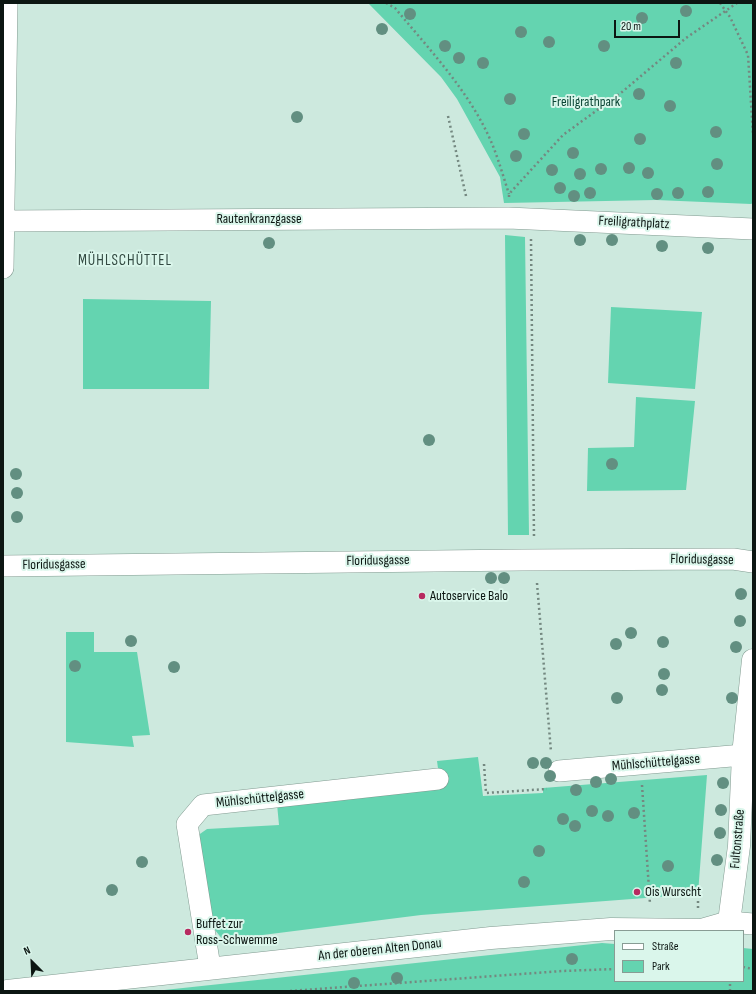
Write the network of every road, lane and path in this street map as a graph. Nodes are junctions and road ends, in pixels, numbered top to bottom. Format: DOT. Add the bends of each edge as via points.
graph roads {
  1 [pos="386,3"];
  2 [pos="720,3"];
  3 [pos="737,3"];
  4 [pos="726,11"];
  5 [pos="6,12"];
  6 [pos="448,116"];
  7 [pos="753,135"];
  8 [pos="510,194"];
  9 [pos="467,202"];
  10 [pos="518,218"];
  11 [pos="3,221"];
  12 [pos="753,229"];
  13 [pos="3,268"];
  14 [pos="534,541"];
  15 [pos="753,562"];
  16 [pos="3,566"];
  17 [pos="536,583"];
  18 [pos="753,660"];
  19 [pos="748,756"];
  20 [pos="484,764"];
  21 [pos="640,764"];
  22 [pos="556,772"];
  23 [pos="438,779"];
  24 [pos="650,904"];
  25 [pos="729,922"];
  26 [pos="753,924"];
  27 [pos="210,968"];
  28 [pos="614,969"];
  29 [pos="7,991"];
  30 [pos="290,991"];
  1 -- 8 [label="path" via="394,8 428,48 468,100 491,140"];
  2 -- 4 [label="path"];
  3 -- 4 [label="path"];
  4 -- 7 [label="path" via="748,55"];
  4 -- 8 [label="path" via="686,38 622,92 563,135"];
  5 -- 11 [label="street"];
  6 -- 9 [label="path"];
  8 -- 10 [label="path"];
  10 -- 11 [label="street, Rautenkranzgasse"];
  10 -- 12 [label="street, Freiligrathplatz"];
  10 -- 14 [label="path"];
  11 -- 13 [label="street"];
  15 -- 16 [label="street, Floridusgasse" via="733,559 522,560"];
  17 -- 22 [label="path"];
  18 -- 19 [label="street, Fultonstraße"];
  19 -- 21 [label="street, Mühlschüttelgasse"];
  19 -- 25 [label="street, Fultonstraße"];
  20 -- 22 [label="path" via="486,793 556,789"];
  21 -- 22 [label="street, Mühlschüttelgasse"];
  21 -- 24 [label="path"];
  23 -- 27 [label="street, Mühlschüttelgasse" via="203,805 187,824"];
  25 -- 26 [label="street, An der oberen Alten Donau"];
  25 -- 27 [label="street, An der oberen Alten Donau" via="701,930 611,929 498,937"];
  27 -- 29 [label="street, An der oberen Alten Donau"];
  28 -- 30 [label="path" via="554,971"];
}
